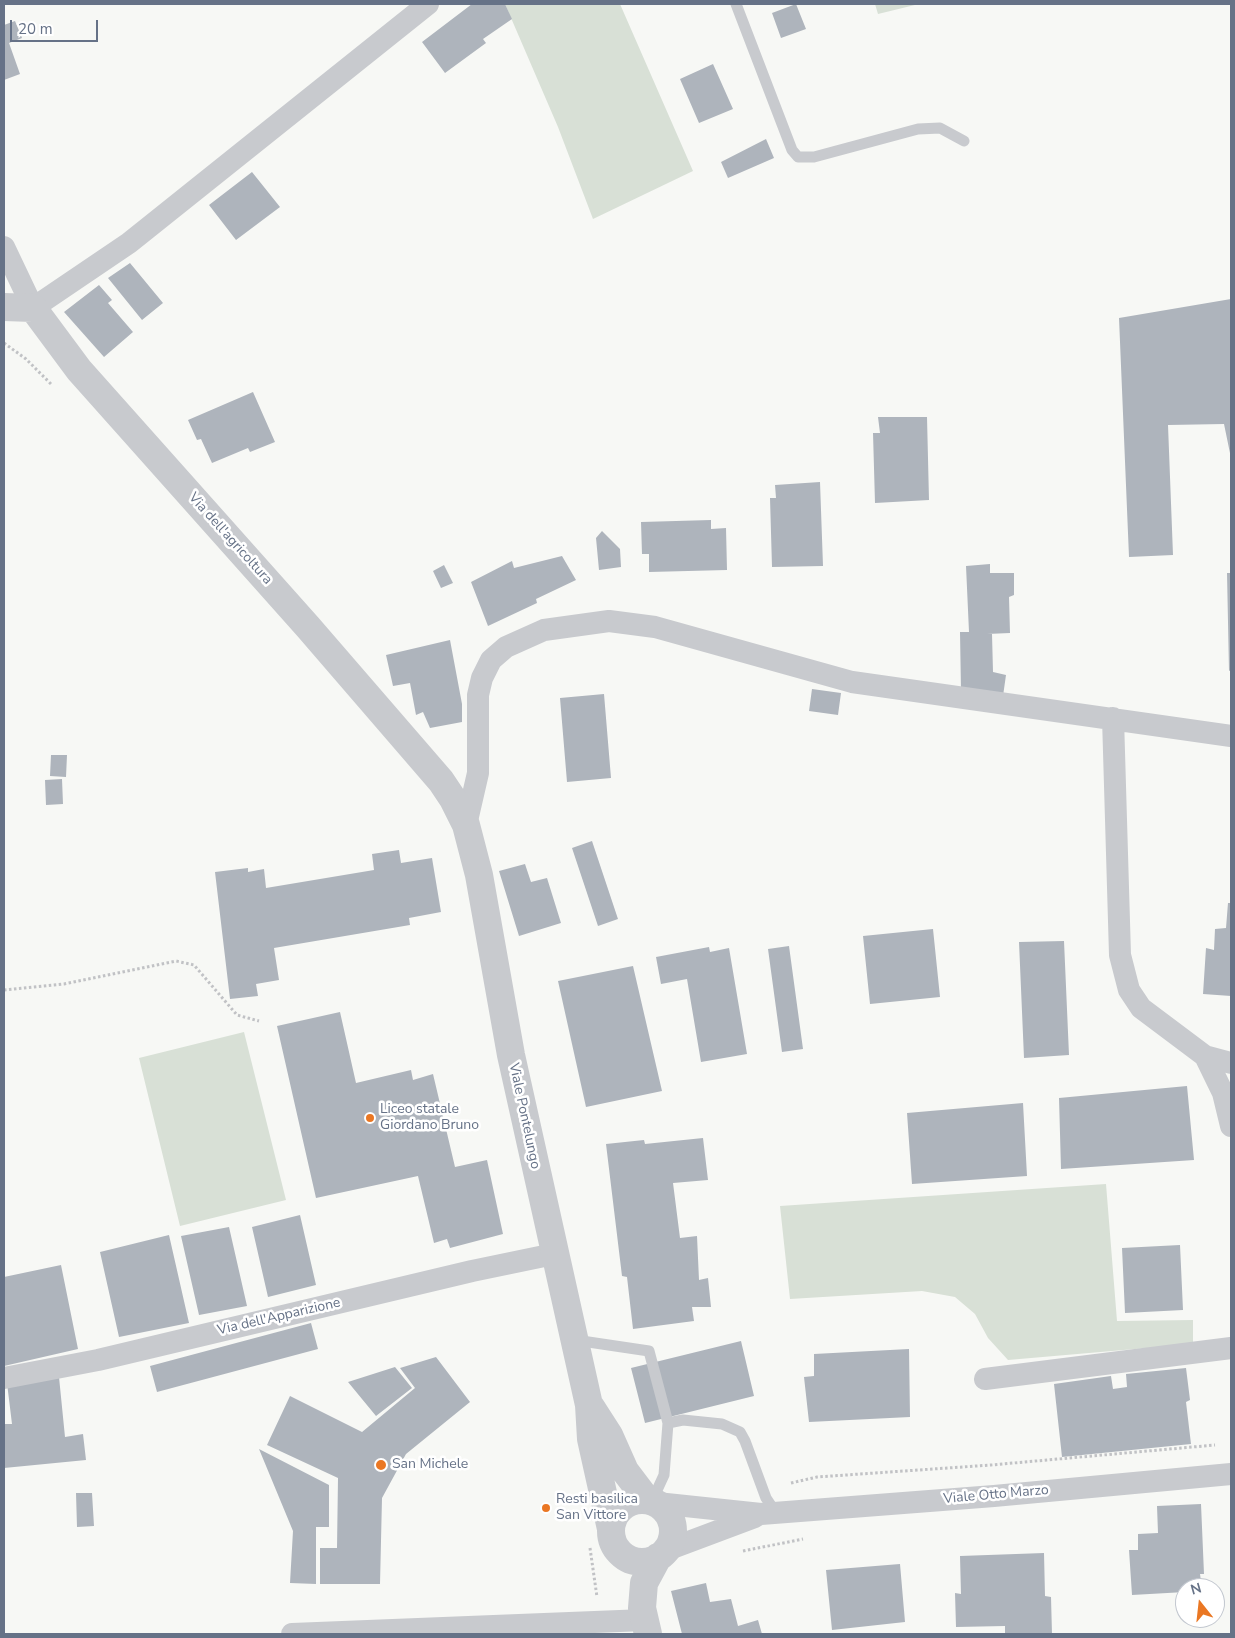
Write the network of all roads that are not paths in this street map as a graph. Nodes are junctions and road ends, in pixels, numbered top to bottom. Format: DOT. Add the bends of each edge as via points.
graph roads {
  1 [pos="428,4"];
  2 [pos="736,4"];
  3 [pos="964,141"];
  4 [pos="4,247"];
  5 [pos="4,308"];
  6 [pos="32,308"];
  7 [pos="1113,718"];
  8 [pos="1231,736"];
  9 [pos="466,825"];
  10 [pos="1205,1056"];
  11 [pos="1231,1063"];
  12 [pos="1231,1126"];
  13 [pos="554,1254"];
  14 [pos="574,1340"];
  15 [pos="1231,1348"];
  16 [pos="4,1378"];
  17 [pos="985,1379"];
  18 [pos="589,1405"];
  19 [pos="668,1423"];
  20 [pos="1231,1474"];
  21 [pos="652,1502"];
  22 [pos="768,1514"];
  23 [pos="614,1539"];
  24 [pos="663,1554"];
  25 [pos="645,1621"];
  26 [pos="292,1634"];
  1 -- 6 [label="street" via="129,243"];
  2 -- 3 [label="lane" via="792,150 798,157 814,157 918,129 940,128"];
  4 -- 6 [label="street, Via dell'agricoltura"];
  5 -- 6 [label="street"];
  6 -- 9 [label="street, Via dell'agricoltura" via="79,370 441,780"];
  7 -- 8 [label="street"];
  7 -- 9 [label="street" via="852,682 655,626 609,621 544,630 506,647 491,660 482,678 478,695 478,773"];
  7 -- 10 [label="street" via="1120,955 1129,990 1141,1008"];
  9 -- 13 [label="street, Viale Pontelungo"];
  10 -- 11 [label="street"];
  10 -- 12 [label="street" via="1223,1093"];
  13 -- 14 [label="street, Viale Pontelungo"];
  13 -- 16 [label="street, Via dell'Apparizione" via="98,1360"];
  14 -- 18 [label="street, Viale Pontelungo"];
  14 -- 19 [label="lane" via="649,1351"];
  15 -- 17 [label="street"];
  18 -- 21 [label="street, Viale Pontelungo" via="609,1435 625,1471"];
  18 -- 23 [label="street, Viale Pontelungo" via="591,1439"];
  19 -- 21 [label="lane" via="664,1475"];
  19 -- 22 [label="lane" via="683,1420 722,1424 740,1432 766,1498"];
  20 -- 22 [label="street, Viale Otto Marzo"];
  21 -- 22 [label="street, Viale Otto Marzo"];
  21 -- 23 [label="street" via="627,1504 619,1510"];
  21 -- 24 [label="street" via="666,1510 674,1530"];
  22 -- 24 [label="street, Viale Otto Marzo"];
  23 -- 24 [label="street" via="631,1561 650,1561"];
  23 -- 25 [label="street, Viale Pontelungo" via="625,1582"];
  24 -- 25 [label="street" via="644,1583"];
  25 -- 26 [label="street"];
}
